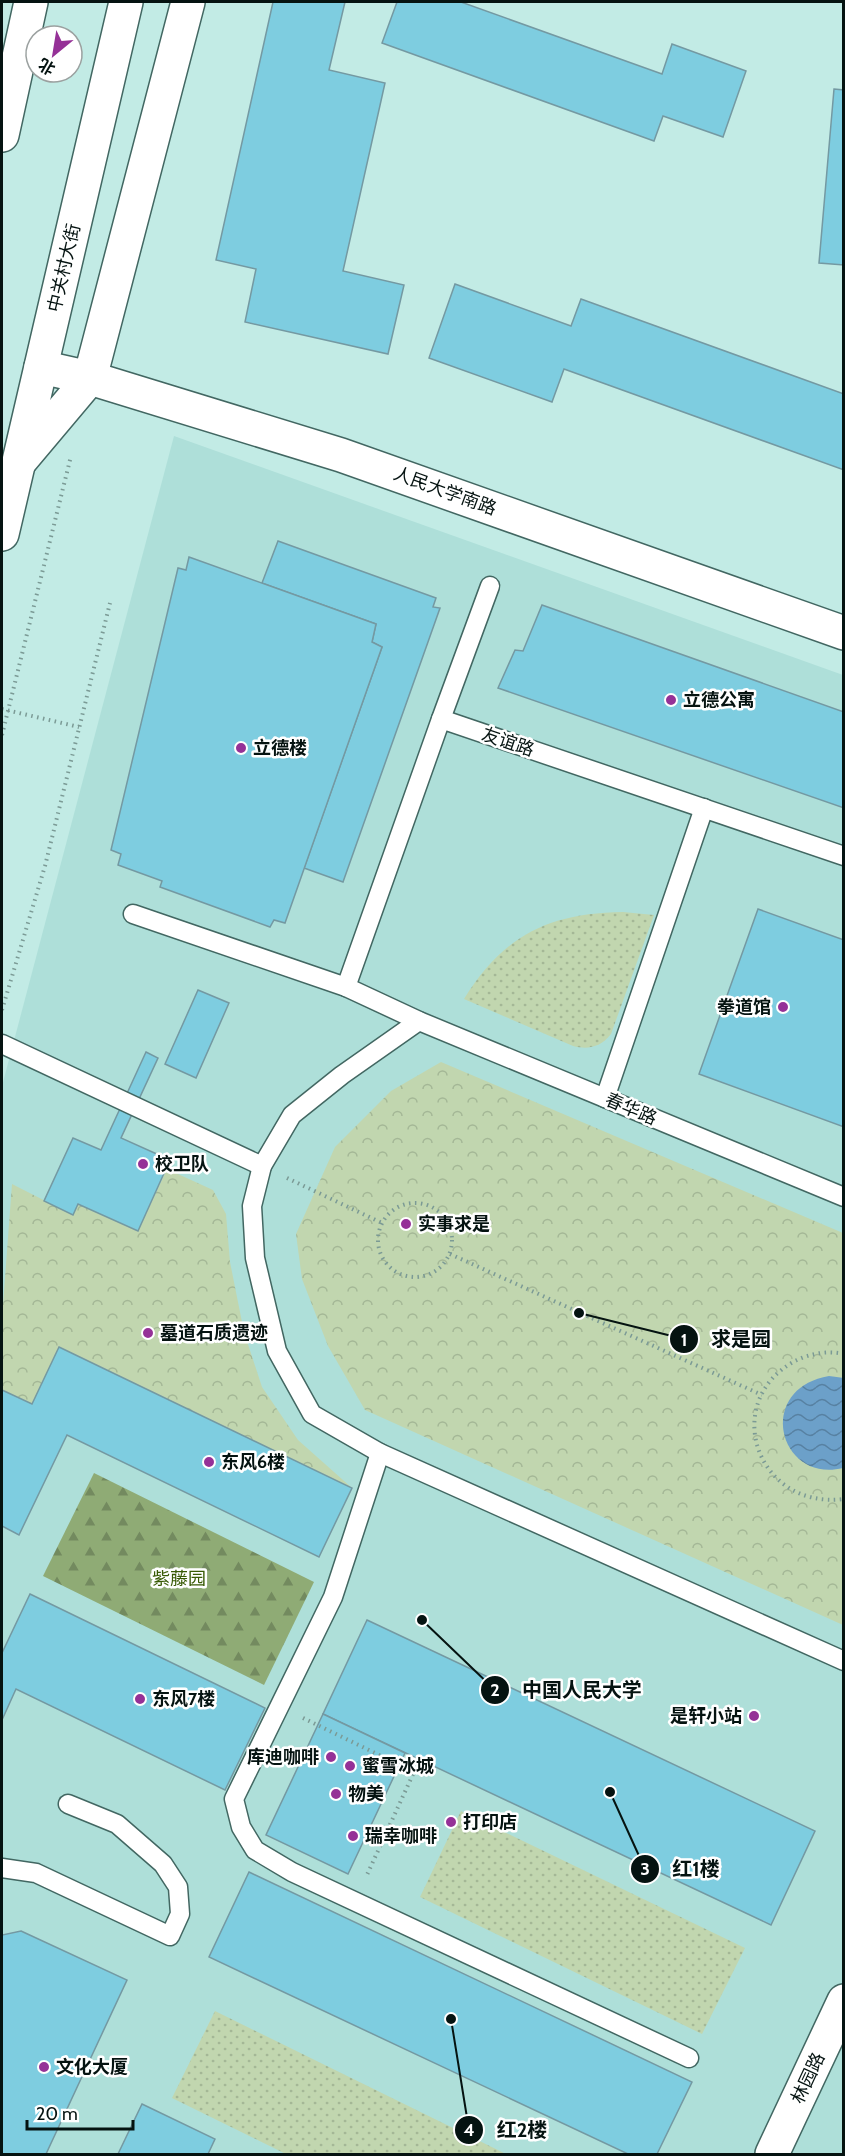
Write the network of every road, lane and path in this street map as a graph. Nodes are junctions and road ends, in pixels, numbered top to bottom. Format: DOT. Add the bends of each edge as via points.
graph roads {
  1 [pos="31,2"];
  2 [pos="126,2"];
  3 [pos="188,2"];
  4 [pos="2,135"];
  5 [pos="41,367"];
  6 [pos="90,378"];
  7 [pos="73,447"];
  8 [pos="18,463"];
  9 [pos="2,534"];
  10 [pos="490,586"];
  11 [pos="110,603"];
  12 [pos="843,633"];
  13 [pos="2,709"];
  14 [pos="441,719"];
  15 [pos="79,727"];
  16 [pos="2,735"];
  17 [pos="704,808"];
  18 [pos="843,856"];
  19 [pos="134,914"];
  20 [pos="346,987"];
  21 [pos="2,1010"];
  22 [pos="419,1021"];
  23 [pos="2,1044"];
  24 [pos="605,1098"];
  25 [pos="262,1166"];
  26 [pos="843,1197"];
  27 [pos="382,1223"];
  28 [pos="450,1254"];
  29 [pos="843,1354"];
  30 [pos="762,1395"];
  31 [pos="380,1453"];
  32 [pos="843,1499"];
  33 [pos="843,1661"];
  34 [pos="278,1706"];
  35 [pos="68,1804"];
  36 [pos="2,1868"];
  37 [pos="355,1901"];
  38 [pos="843,2001"];
  39 [pos="689,2058"];
  40 [pos="772,2154"];
  1 -- 4 [label="street"];
  2 -- 5 [label="street, 中关村大街"];
  3 -- 6 [label="street"];
  5 -- 6 [label="street, 人民大学南路"];
  5 -- 8 [label="street, 中关村大街"];
  6 -- 8 [label="street"];
  6 -- 12 [label="street, 人民大学南路" via="341,454"];
  7 -- 16 [label="path"];
  8 -- 9 [label="street, 中关村大街"];
  10 -- 14 [label="lane"];
  11 -- 15 [label="path"];
  13 -- 15 [label="path, bridge"];
  14 -- 17 [label="lane, 友谊路"];
  14 -- 20 [label="lane"];
  15 -- 21 [label="path" via="45,866"];
  17 -- 18 [label="lane, 友谊路"];
  17 -- 24 [label="lane"];
  19 -- 20 [label="lane, 春华路"];
  20 -- 22 [label="lane, 春华路"];
  22 -- 24 [label="lane, 春华路"];
  22 -- 25 [label="lane" via="292,1115"];
  23 -- 25 [label="lane"];
  24 -- 26 [label="lane, 春华路"];
  25 -- 27 [label="path"];
  25 -- 31 [label="lane" via="252,1206 255,1258 277,1351 312,1414"];
  27 -- 28 [label="path" via="400,1206 428,1204 441,1212 449,1225 453,1240"];
  27 -- 28 [label="path" via="379,1248 398,1273 412,1277 428,1275 441,1267"];
  28 -- 30 [label="path"];
  29 -- 30 [label="path" via="802,1357 779,1372"];
  30 -- 32 [label="path" via="754,1432 766,1467 778,1481 811,1499"];
  31 -- 33 [label="lane"];
  31 -- 34 [label="lane" via="333,1597"];
  34 -- 37 [label="lane" via="234,1799 242,1827 255,1850"];
  34 -- 37 [label="path" via="414,1772"];
  35 -- 36 [label="lane" via="117,1824 163,1864 178,1887 180,1914 170,1936 36,1873"];
  37 -- 39 [label="lane"];
  38 -- 40 [label="street, 林园路"];
}
